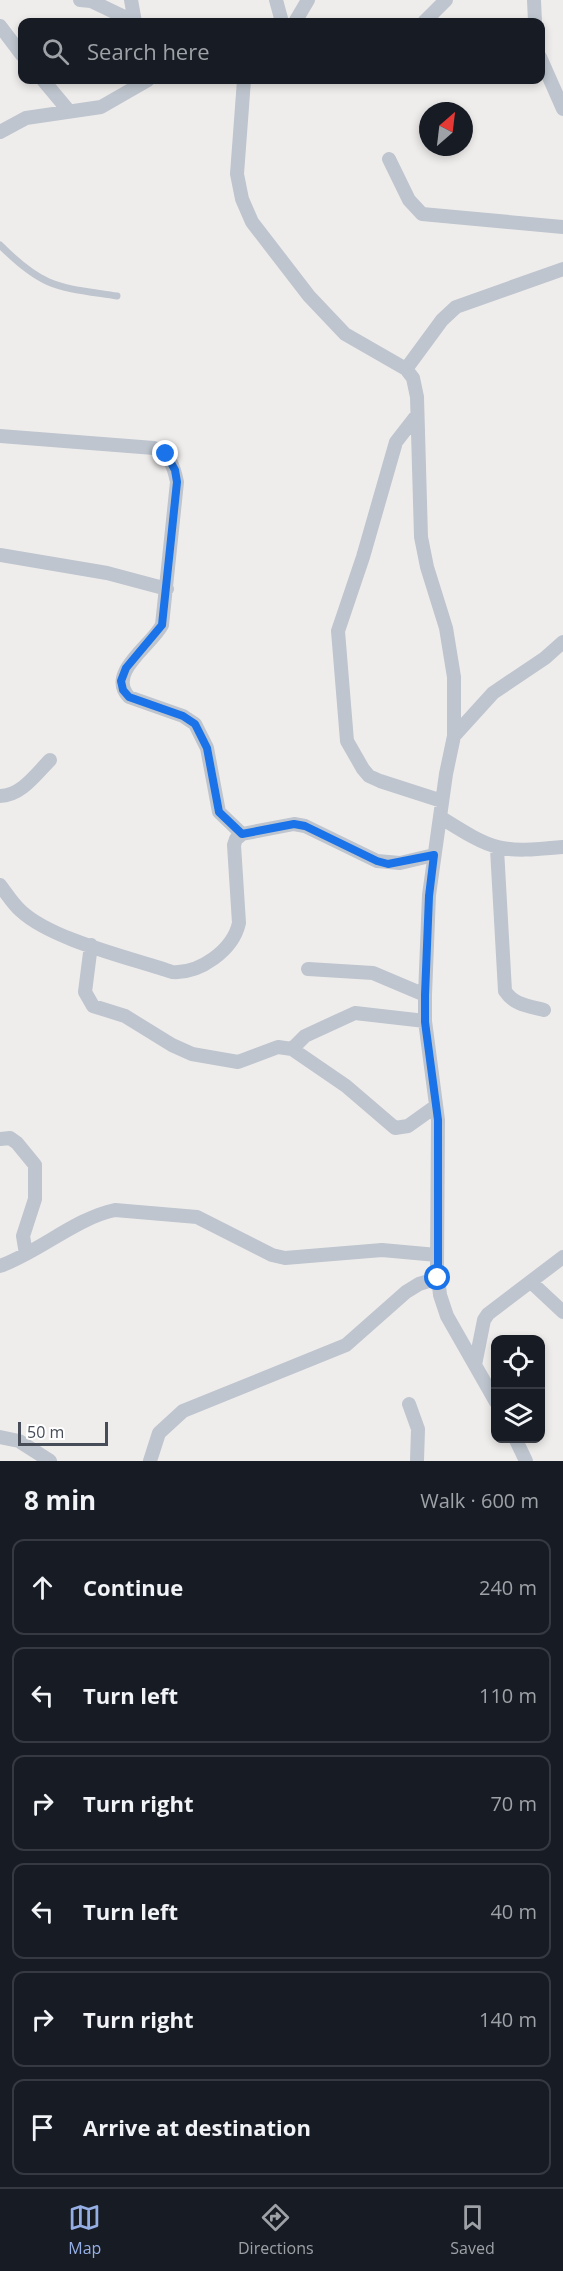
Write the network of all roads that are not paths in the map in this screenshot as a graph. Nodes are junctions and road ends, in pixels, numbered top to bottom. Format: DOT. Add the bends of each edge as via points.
graph roads {
  1 [pos="80,0"];
  2 [pos="131,0"];
  3 [pos="276,0"];
  4 [pos="308,0"];
  5 [pos="446,0"];
  6 [pos="534,0"];
  7 [pos="127,18"];
  8 [pos="134,18"];
  9 [pos="281,18"];
  10 [pos="297,18"];
  11 [pos="428,18"];
  12 [pos="534,18"];
  13 [pos="0,26"];
  14 [pos="18,50"];
  15 [pos="545,68"];
  16 [pos="46,84"];
  17 [pos="141,84"];
  18 [pos="244,84"];
  19 [pos="563,109"];
  20 [pos="68,110"];
  21 [pos="0,132"];
  22 [pos="389,159"];
  23 [pos="563,227"];
  24 [pos="0,245"];
  25 [pos="563,269"];
  26 [pos="117,296"];
  27 [pos="406,369"];
  28 [pos="417,415"];
  29 [pos="0,436"];
  30 [pos="0,555"];
  31 [pos="167,589"];
  32 [pos="563,642"];
  33 [pos="454,736"];
  34 [pos="50,760"];
  35 [pos="0,796"];
  36 [pos="442,801"];
  37 [pos="440,817"];
  38 [pos="242,834"];
  39 [pos="563,847"];
  40 [pos="497,849"];
  41 [pos="434,855"];
  42 [pos="3,895"];
  43 [pos="91,945"];
  44 [pos="308,969"];
  45 [pos="425,995"];
  46 [pos="544,1010"];
  47 [pos="425,1022"];
  48 [pos="292,1049"];
  49 [pos="436,1106"];
  50 [pos="0,1139"];
  51 [pos="26,1254"];
  52 [pos="437,1255"];
  53 [pos="563,1257"];
  54 [pos="0,1266"];
  55 [pos="438,1278"];
  56 [pos="531,1283"];
  57 [pos="563,1312"];
  58 [pos="475,1365"];
  59 [pos="491,1395"];
  60 [pos="409,1404"];
  61 [pos="0,1437"];
  62 [pos="517,1443"];
  63 [pos="50,1461"];
  64 [pos="150,1461"];
  65 [pos="417,1461"];
  66 [pos="526,1461"];
  1 -- 7 [label="street" via="91,1"];
  2 -- 8 [label="street"];
  3 -- 9 [label="street"];
  4 -- 10 [label="street"];
  5 -- 11 [label="street"];
  6 -- 12 [label="street"];
  13 -- 14 [label="street"];
  15 -- 19 [label="street"];
  16 -- 20 [label="street"];
  17 -- 20 [label="street" via="101,107"];
  18 -- 27 [label="street" via="237,174 252,222 309,296 345,334"];
  20 -- 21 [label="street" via="26,118"];
  22 -- 23 [label="street" via="410,200 422,214"];
  24 -- 26 [label="lane" via="21,267 50,285"];
  25 -- 27 [label="street" via="456,307"];
  27 -- 28 [label="street" via="413,378"];
  28 -- 33 [label="street" via="421,537 452,659"];
  28 -- 36 [label="street" via="396,442 338,631 347,741 363,769 380,781"];
  29 -- 31 [label="street" via="154,448 166,454 177,482"];
  30 -- 31 [label="street" via="107,573"];
  31 -- 38 [label="street" via="162,625 126,668 121,681 123,690 129,697 195,724 207,748 219,812"];
  32 -- 33 [label="street" via="493,693"];
  33 -- 36 [label="street"];
  34 -- 35 [label="street" via="17,792"];
  36 -- 37 [label="street"];
  37 -- 40 [label="street"];
  37 -- 41 [label="street"];
  38 -- 41 [label="street" via="294,824 388,864"];
  38 -- 43 [label="street" via="234,845 239,924 230,945 218,954 184,973"];
  39 -- 40 [label="street"];
  40 -- 46 [label="street" via="505,991 519,1004"];
  41 -- 45 [label="street"];
  42 -- 43 [label="street" via="33,920"];
  43 -- 48 [label="street" via="85,992 93,1006 125,1016 192,1054 238,1062 278,1047"];
  44 -- 45 [label="street" via="373,973"];
  45 -- 47 [label="street"];
  47 -- 48 [label="street" via="355,1013 305,1036"];
  47 -- 49 [label="street"];
  48 -- 49 [label="street" via="346,1086 395,1128 408,1126"];
  49 -- 52 [label="street" via="440,1171"];
  50 -- 51 [label="street" via="10,1138 17,1143 35,1165 35,1199 23,1236"];
  51 -- 52 [label="street" via="102,1213 115,1210 197,1217 285,1258 382,1250"];
  51 -- 54 [label="street"];
  52 -- 55 [label="street"];
  53 -- 56 [label="street"];
  55 -- 58 [label="street" via="447,1316"];
  55 -- 64 [label="street" via="406,1292 346,1345 194,1404 159,1433"];
  56 -- 57 [label="street"];
  56 -- 58 [label="street" via="488,1314"];
  58 -- 59 [label="street"];
  60 -- 65 [label="street" via="418,1429"];
  61 -- 63 [label="street" via="19,1441"];
  62 -- 66 [label="street"];
}
